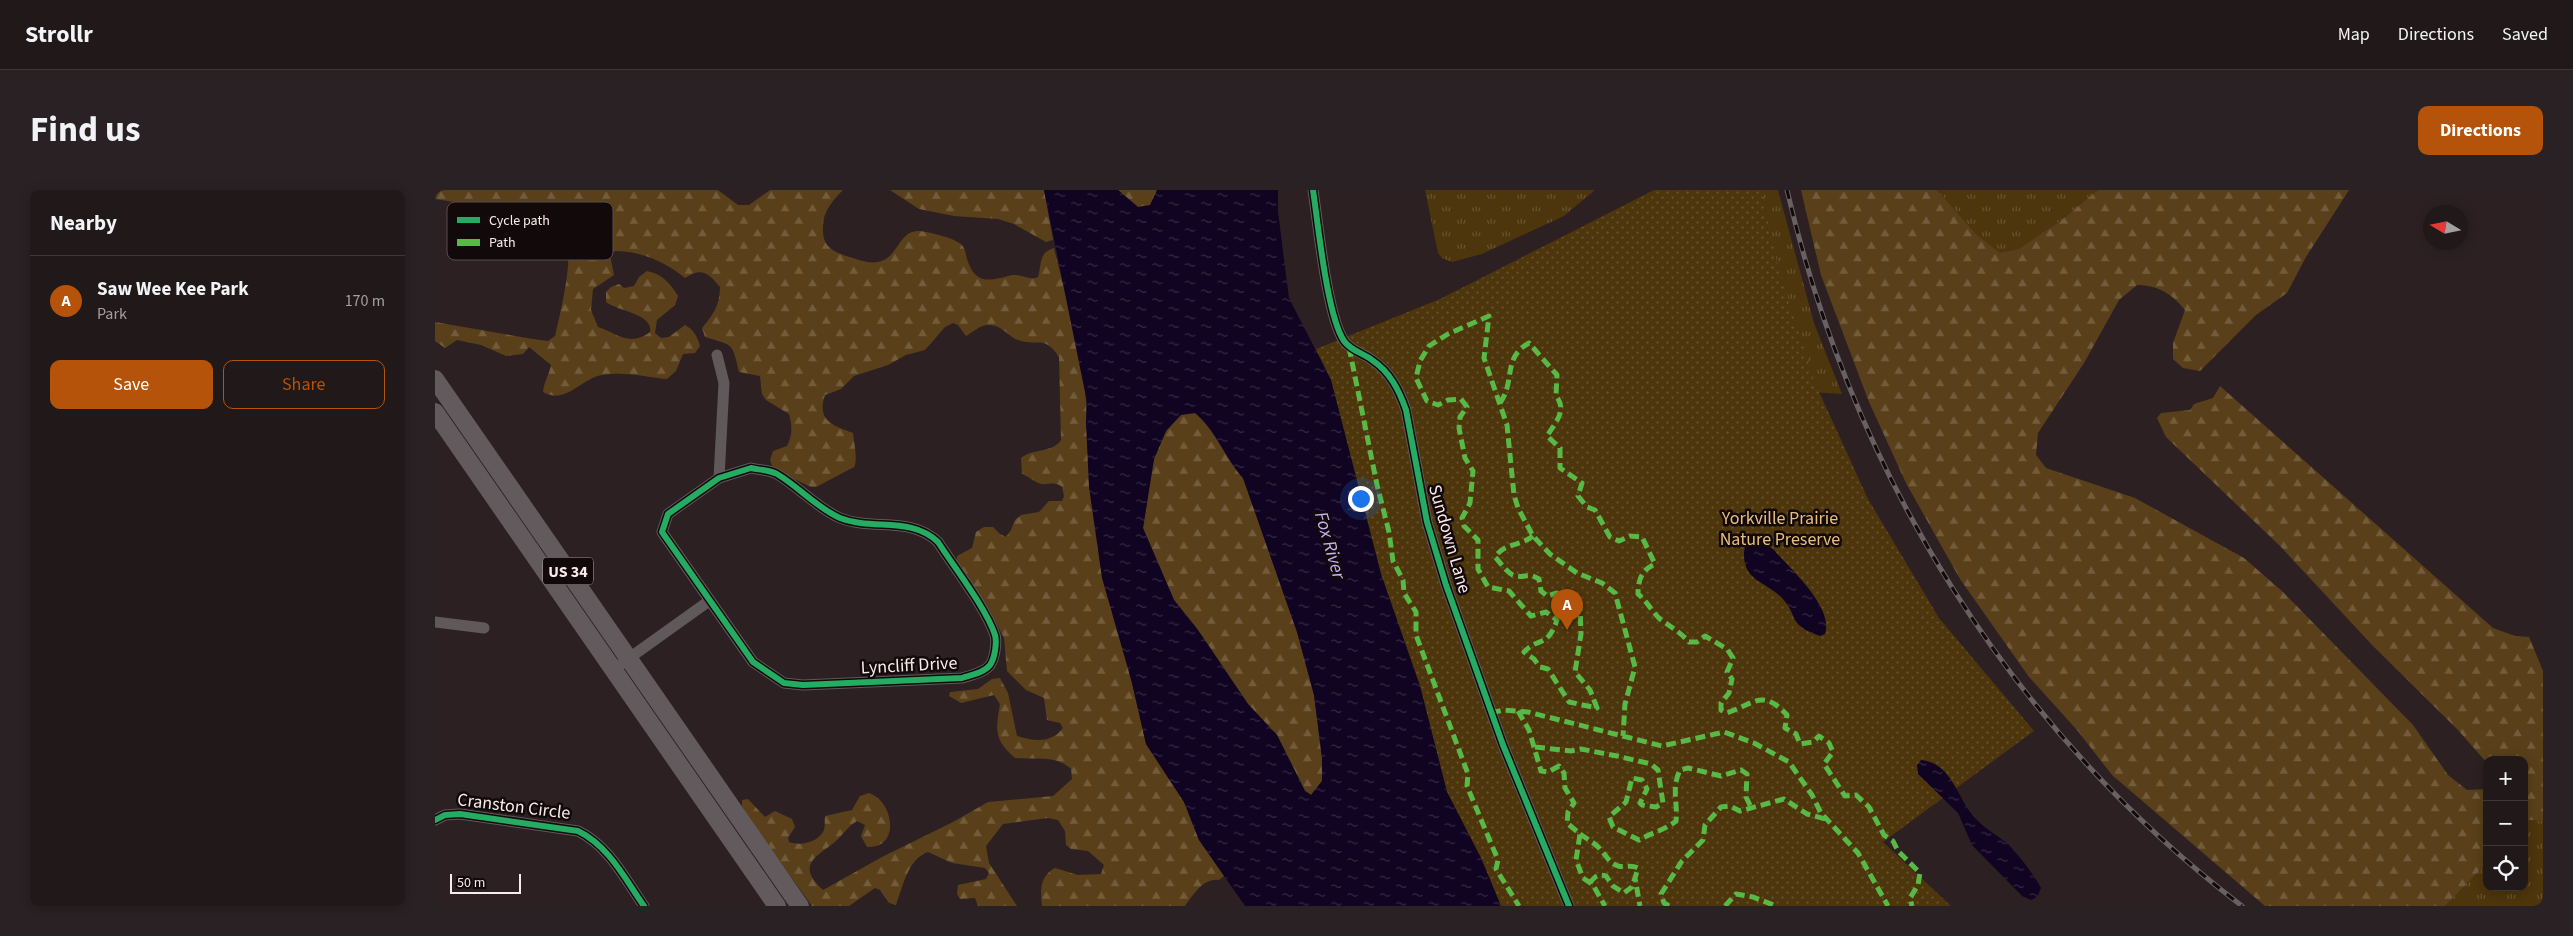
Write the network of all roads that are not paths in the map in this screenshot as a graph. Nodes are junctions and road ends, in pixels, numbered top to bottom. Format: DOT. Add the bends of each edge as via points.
graph roads {
  1 [pos="1313,190"];
  2 [pos="717,355"];
  3 [pos="435,379"];
  4 [pos="435,412"];
  5 [pos="719,478"];
  6 [pos="709,602"];
  7 [pos="435,622"];
  8 [pos="484,628"];
  9 [pos="621,664"];
  10 [pos="435,820"];
  11 [pos="644,906"];
  12 [pos="777,906"];
  13 [pos="800,906"];
  14 [pos="1569,906"];
  1 -- 14 [label="street, Sundown Lane" via="1339,330 1349,347 1383,369 1401,396 1427,522 1446,585 1503,745"];
  2 -- 5 [label="street" via="724,383"];
  3 -- 9 [label="main road, US 34"];
  4 -- 9 [label="main road, US 34"];
  5 -- 6 [label="street, Lyncliff Drive" via="668,514 662,532"];
  5 -- 6 [label="street, Lyncliff Drive" via="751,468 776,473 839,517 862,524 905,526 928,532 938,542 988,620 995,636 995,652 990,665 979,673 962,678 803,685 784,683 753,662"];
  6 -- 9 [label="street"];
  7 -- 8 [label="street"];
  9 -- 12 [label="main road, US 34" via="679,764"];
  9 -- 13 [label="main road, US 34" via="700,764"];
  10 -- 11 [label="street, Cranston Circle" via="445,815 468,814 578,831 593,839 607,853"];
}
